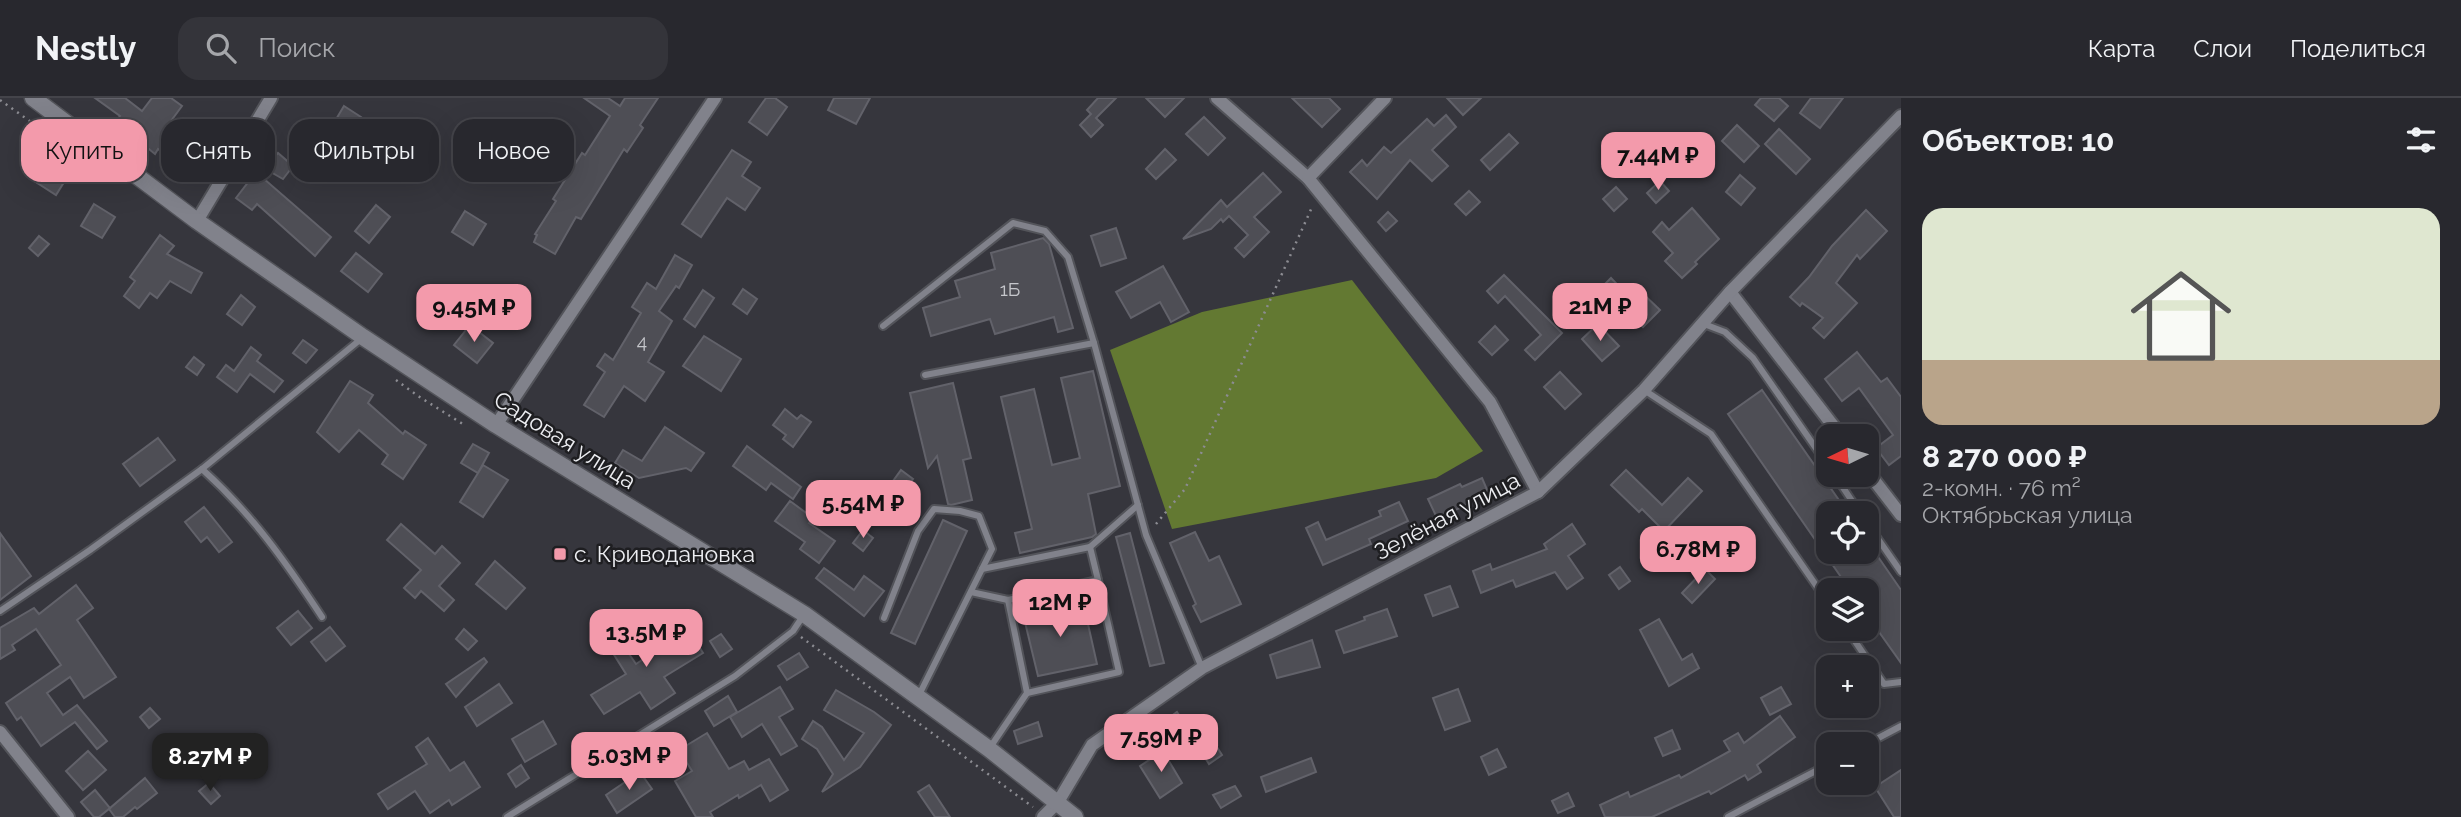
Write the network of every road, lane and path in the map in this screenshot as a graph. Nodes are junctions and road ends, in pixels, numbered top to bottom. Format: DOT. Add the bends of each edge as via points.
graph roads {
  1 [pos="33,98"];
  2 [pos="271,98"];
  3 [pos="715,98"];
  4 [pos="1217,98"];
  5 [pos="1385,98"];
  6 [pos="1901,116"];
  7 [pos="1308,178"];
  8 [pos="1321,193"];
  9 [pos="197,221"];
  10 [pos="1730,292"];
  11 [pos="1702,323"];
  12 [pos="883,326"];
  13 [pos="363,337"];
  14 [pos="1094,342"];
  15 [pos="925,375"];
  16 [pos="1644,390"];
  17 [pos="1832,424"];
  18 [pos="496,425"];
  19 [pos="1816,448"];
  20 [pos="202,469"];
  21 [pos="1879,486"];
  22 [pos="1538,492"];
  23 [pos="1138,505"];
  24 [pos="1901,514"];
  25 [pos="1146,535"];
  26 [pos="1879,540"];
  27 [pos="1090,547"];
  28 [pos="982,569"];
  29 [pos="1901,572"];
  30 [pos="1098,580"];
  31 [pos="1816,585"];
  32 [pos="971,592"];
  33 [pos="1007,600"];
  34 [pos="0,611"];
  35 [pos="804,614"];
  36 [pos="322,617"];
  37 [pos="884,618"];
  38 [pos="793,631"];
  39 [pos="1855,641"];
  40 [pos="1202,668"];
  41 [pos="1901,682"];
  42 [pos="1027,694"];
  43 [pos="918,697"];
  44 [pos="1901,726"];
  45 [pos="0,732"];
  46 [pos="1879,738"];
  47 [pos="989,749"];
  48 [pos="1816,771"];
  49 [pos="1058,802"];
  50 [pos="1044,816"];
  51 [pos="68,817"];
  52 [pos="507,817"];
  53 [pos="1075,817"];
  54 [pos="1728,817"];
  1 -- 9 [label="street, Садовая улица"];
  2 -- 9 [label="street"];
  3 -- 18 [label="street"];
  4 -- 7 [label="street"];
  5 -- 7 [label="street"];
  6 -- 10 [label="street, Зелёная улица"];
  7 -- 8 [label="street"];
  8 -- 22 [label="street" via="1490,402"];
  8 -- 25 [label="path" via="1308,212 1185,489"];
  9 -- 13 [label="street, Садовая улица"];
  10 -- 11 [label="street, Зелёная улица"];
  10 -- 17 [label="street"];
  11 -- 16 [label="street, Зелёная улица"];
  11 -- 19 [label="lane" via="1725,332 1753,358"];
  12 -- 14 [label="lane" via="1013,223 1045,232 1068,257"];
  13 -- 18 [label="street, Садовая улица"];
  13 -- 20 [label="lane"];
  14 -- 15 [label="lane"];
  14 -- 23 [label="lane"];
  16 -- 22 [label="street, Зелёная улица"];
  16 -- 31 [label="lane" via="1712,434"];
  18 -- 35 [label="street, Садовая улица"];
  20 -- 34 [label="lane"];
  20 -- 36 [label="lane" via="279,552"];
  21 -- 24 [label="street"];
  22 -- 40 [label="street, Зелёная улица"];
  23 -- 25 [label="lane"];
  23 -- 27 [label="lane"];
  25 -- 40 [label="lane"];
  26 -- 29 [label="lane"];
  27 -- 28 [label="lane"];
  27 -- 30 [label="lane"];
  28 -- 32 [label="lane"];
  28 -- 37 [label="lane" via="992,549 979,516 934,509 918,531"];
  30 -- 33 [label="lane"];
  30 -- 42 [label="lane" via="1119,672"];
  32 -- 33 [label="lane"];
  32 -- 43 [label="lane"];
  33 -- 42 [label="lane"];
  35 -- 38 [label="lane"];
  35 -- 43 [label="street, Садовая улица"];
  38 -- 50 [label="path"];
  38 -- 52 [label="lane" via="736,676"];
  39 -- 41 [label="lane" via="1884,684"];
  40 -- 49 [label="street, Зелёная улица" via="1092,745"];
  42 -- 47 [label="lane"];
  43 -- 47 [label="street, Садовая улица"];
  44 -- 46 [label="lane"];
  45 -- 51 [label="street"];
  47 -- 49 [label="street, Садовая улица"];
  48 -- 54 [label="lane"];
  49 -- 50 [label="street, Зелёная улица"];
  49 -- 53 [label="street, Садовая улица"];
}
